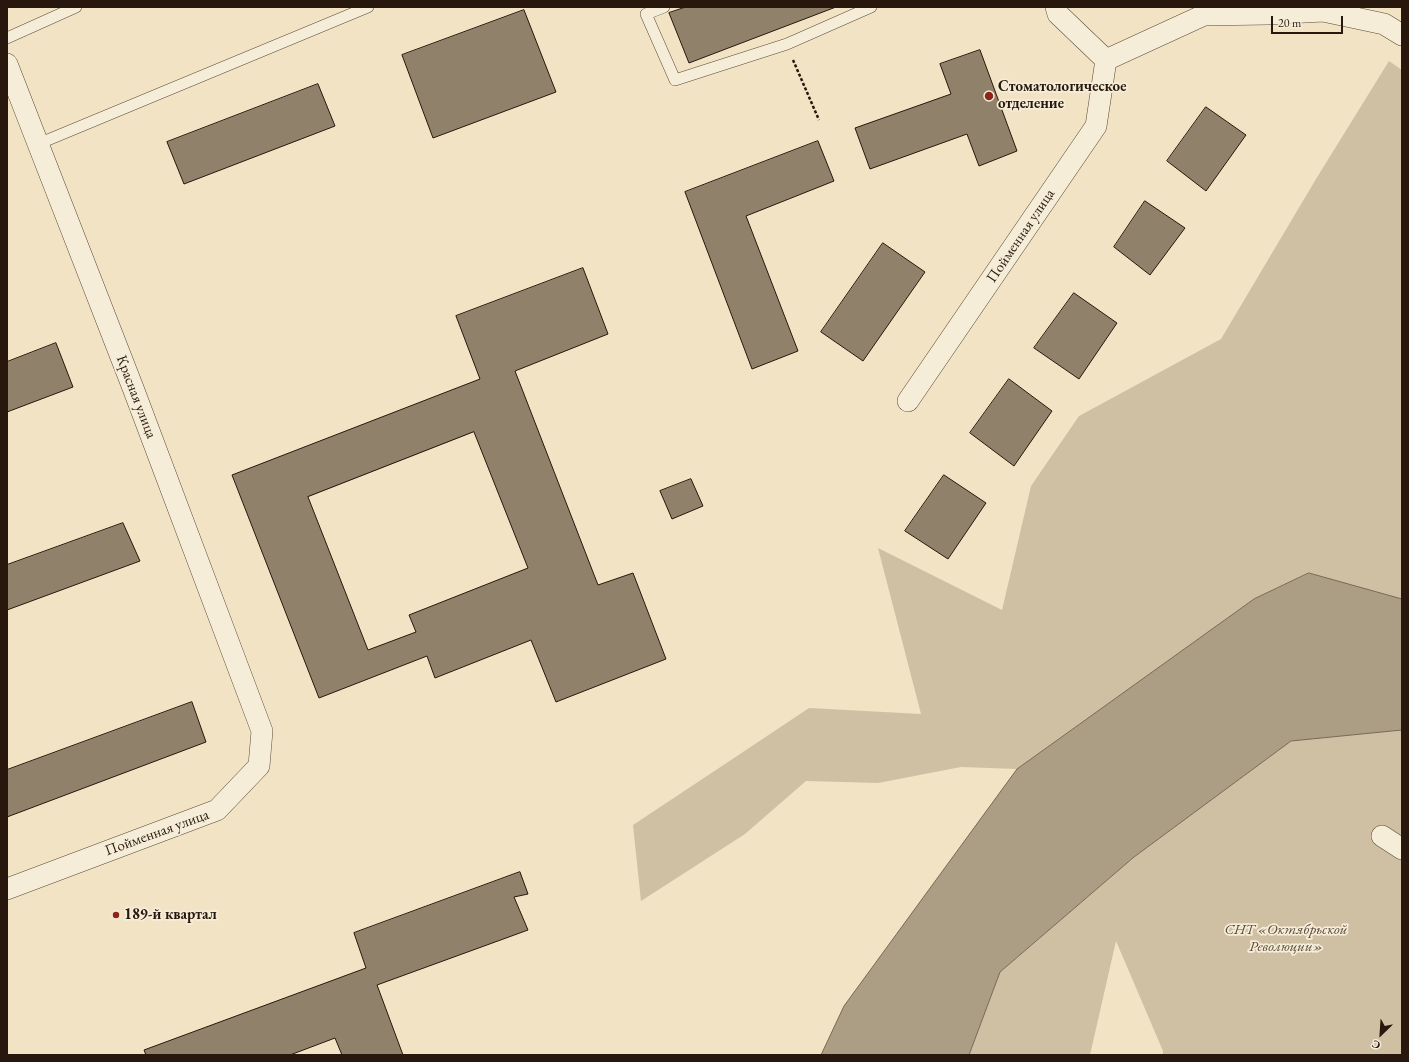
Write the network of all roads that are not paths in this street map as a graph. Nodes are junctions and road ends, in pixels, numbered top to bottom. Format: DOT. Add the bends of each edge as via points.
graph roads {
  1 [pos="76,7"];
  2 [pos="368,7"];
  3 [pos="664,7"];
  4 [pos="871,7"];
  5 [pos="1056,7"];
  6 [pos="1402,35"];
  7 [pos="7,38"];
  8 [pos="1106,60"];
  9 [pos="7,64"];
  10 [pos="38,144"];
  11 [pos="908,401"];
  12 [pos="262,731"];
  13 [pos="1402,830"];
  14 [pos="1402,849"];
  15 [pos="7,889"];
  1 -- 7 [label="lane"];
  2 -- 10 [label="lane"];
  3 -- 4 [label="lane" via="646,14 675,80 787,44"];
  5 -- 8 [label="street" via="1058,14"];
  6 -- 8 [label="street" via="1384,24 1323,11 1204,14"];
  8 -- 11 [label="street, Пойменная улица" via="1096,126"];
  9 -- 10 [label="street, Красная улица"];
  10 -- 12 [label="street, Красная улица"];
  12 -- 15 [label="street, Пойменная улица" via="259,766 217,810"];
  13 -- 14 [label="street" via="1382,836"];
}
